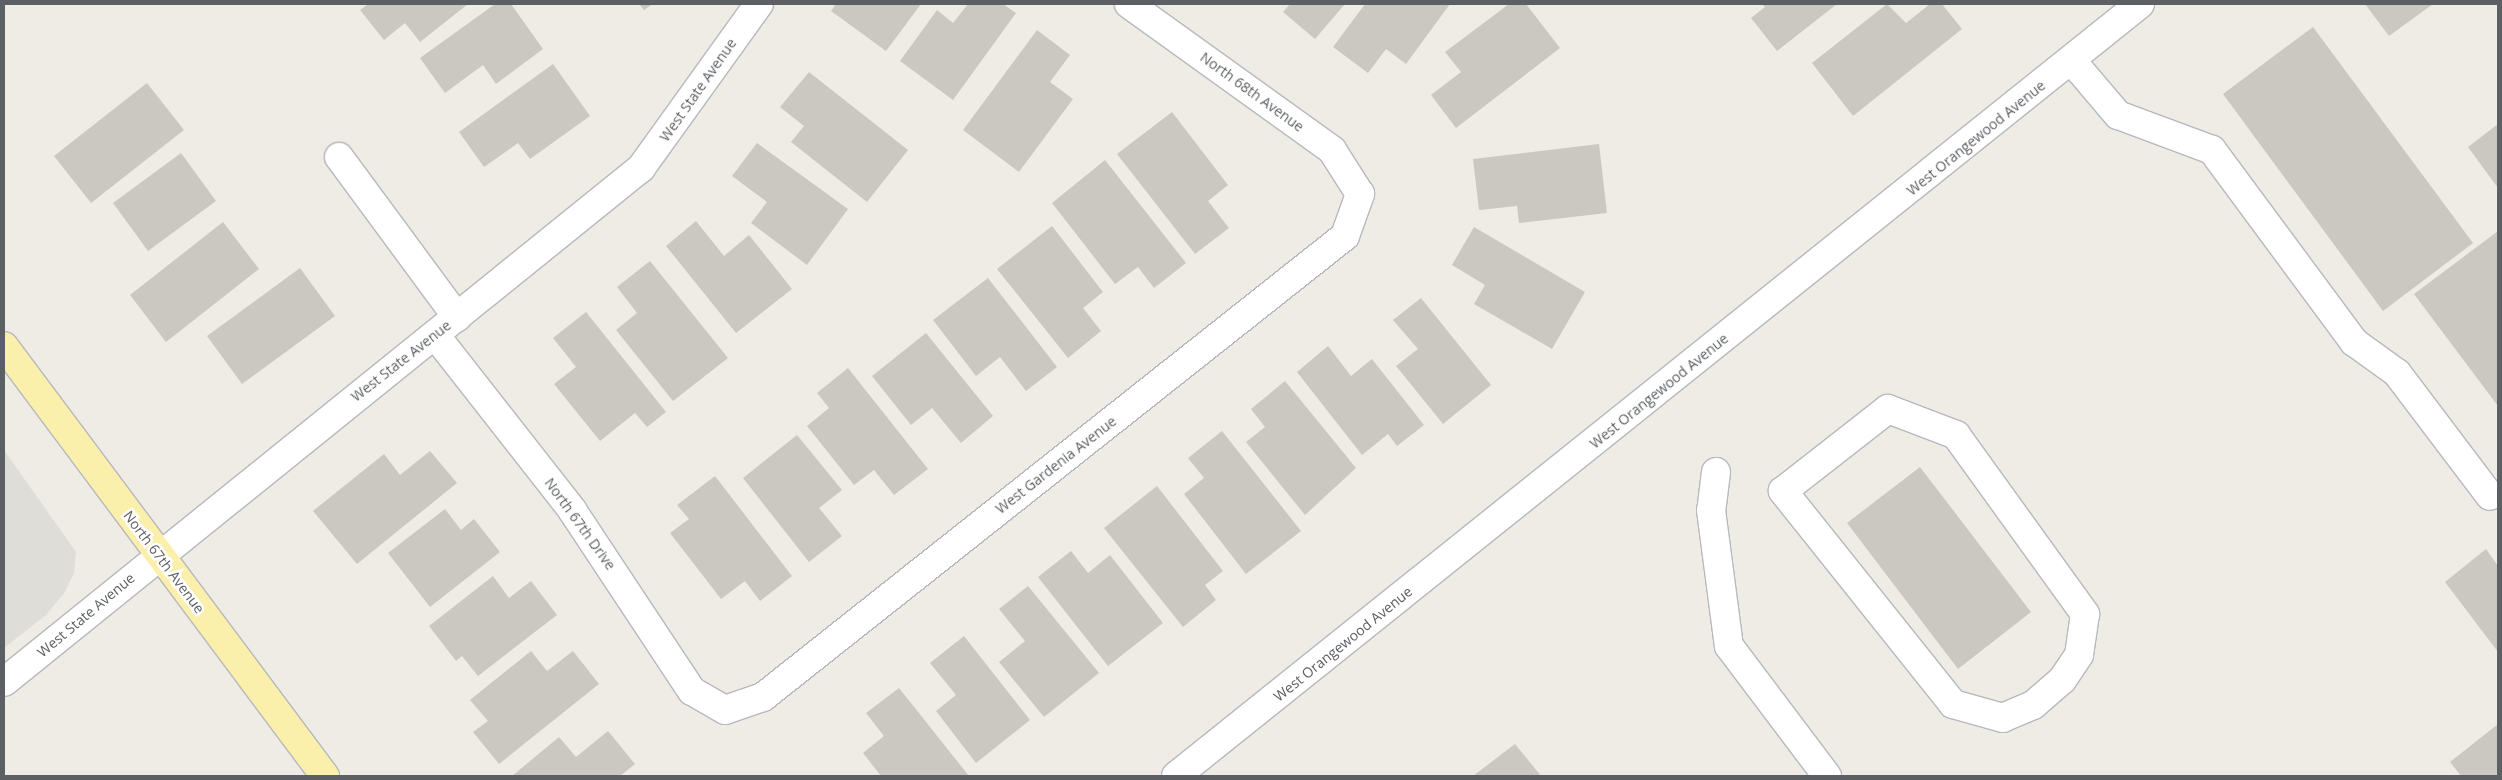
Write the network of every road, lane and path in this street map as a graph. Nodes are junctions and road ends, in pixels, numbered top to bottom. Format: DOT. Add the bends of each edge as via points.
graph roads {
  1 [pos="759,4"];
  2 [pos="1130,4"];
  3 [pos="2140,4"];
  4 [pos="2072,60"];
  5 [pos="339,157"];
  6 [pos="1360,194"];
  7 [pos="456,316"];
  8 [pos="435,335"];
  9 [pos="4,346"];
  10 [pos="1716,472"];
  11 [pos="1783,491"];
  12 [pos="2490,496"];
  13 [pos="157,554"];
  14 [pos="4,682"];
  15 [pos="725,710"];
  16 [pos="325,776"];
  17 [pos="1176,776"];
  18 [pos="1827,776"];
  1 -- 7 [label="street, West State Avenue" via="641,168"];
  2 -- 6 [label="street, North 68th Avenue" via="1332,150"];
  3 -- 4 [label="street, West Orangewood Avenue"];
  4 -- 12 [label="street" via="2118,115 2212,150 2354,342 2397,373"];
  4 -- 17 [label="street, West Orangewood Avenue"];
  5 -- 7 [label="street"];
  6 -- 15 [label="street, West Gardenia Avenue" via="1345,236 763,697"];
  7 -- 8 [label="street, West State Avenue"];
  8 -- 13 [label="street, West State Avenue"];
  8 -- 15 [label="street, North 67th Drive" via="572,510 692,690"];
  9 -- 13 [label="main road, North 67th Avenue"];
  10 -- 18 [label="street" via="1711,510 1729,646"];
  11 -- 11 [label="street" via="1952,704 2003,718 2033,704 2062,680 2079,655 2085,614 1956,435 1888,409"];
  13 -- 14 [label="street, West State Avenue" via="105,602"];
  13 -- 16 [label="main road, North 67th Avenue"];
}
